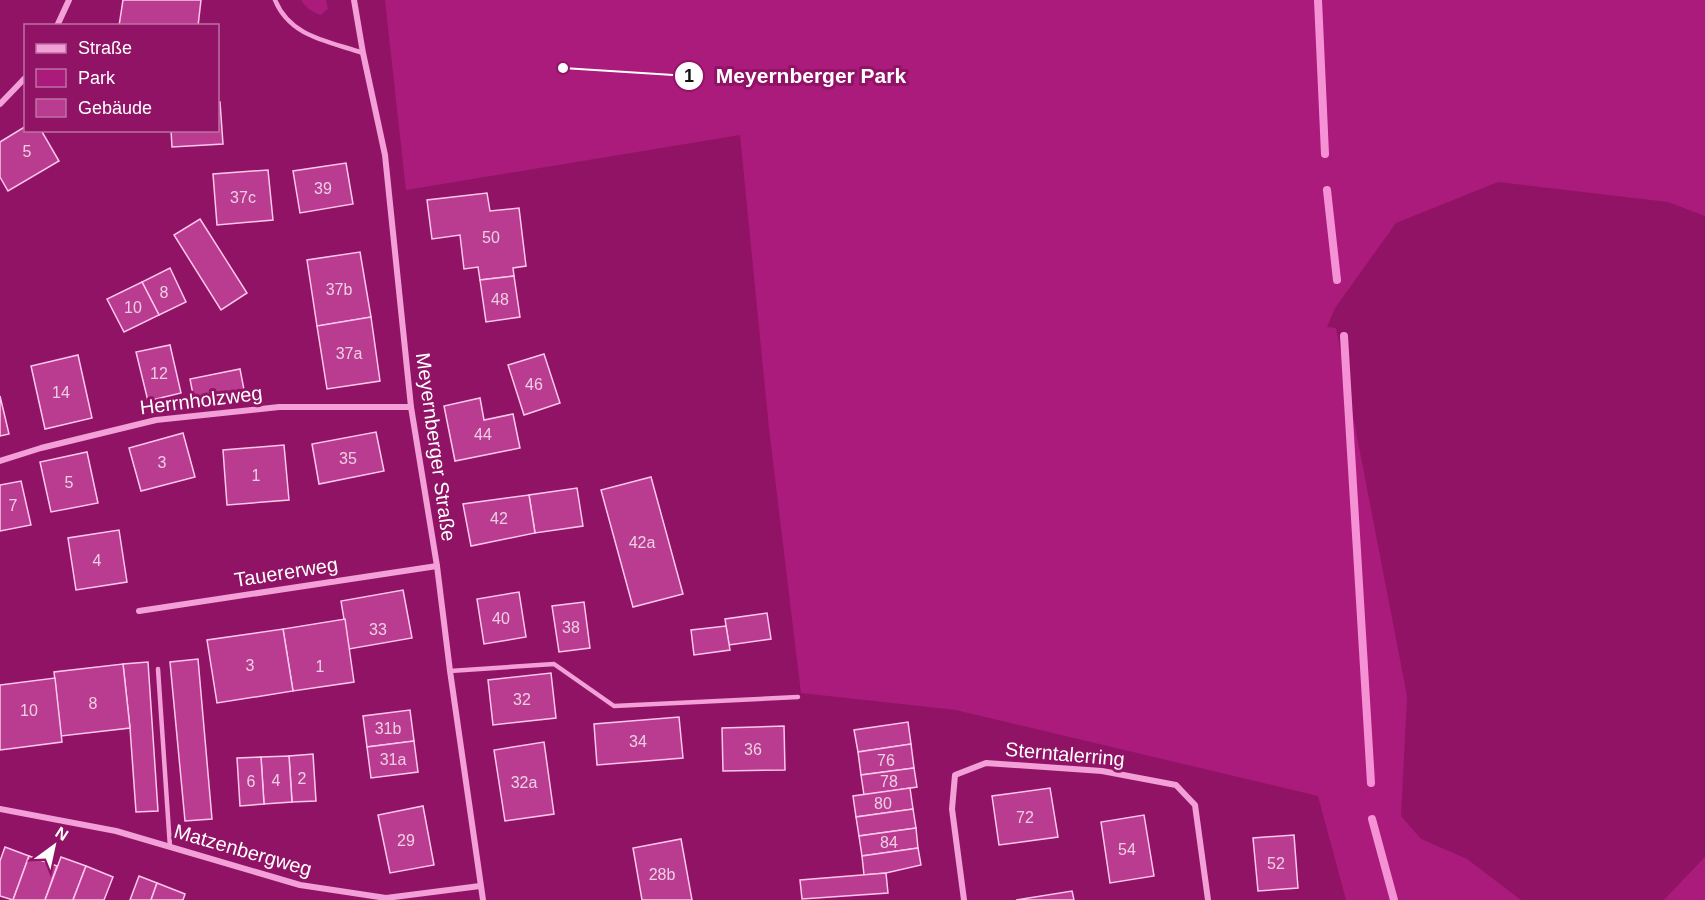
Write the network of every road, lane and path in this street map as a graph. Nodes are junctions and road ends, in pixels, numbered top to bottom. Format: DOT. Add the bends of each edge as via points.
graph roads {
  1 [pos="69,0"];
  2 [pos="276,0"];
  3 [pos="354,0"];
  4 [pos="58,24"];
  5 [pos="363,52"];
  6 [pos="24,79"];
  7 [pos="0,104"];
  8 [pos="411,407"];
  9 [pos="0,461"];
  10 [pos="437,566"];
  11 [pos="139,611"];
  12 [pos="158,669"];
  13 [pos="450,671"];
  14 [pos="798,697"];
  15 [pos="0,808"];
  16 [pos="170,847"];
  17 [pos="480,886"];
  18 [pos="483,900"];
  19 [pos="964,900"];
  20 [pos="1208,900"];
  1 -- 4 [label="street"];
  2 -- 5 [label="lane" via="285,20 301,32"];
  3 -- 5 [label="street, Meyernberger Straße"];
  5 -- 8 [label="street, Meyernberger Straße" via="385,155"];
  6 -- 7 [label="street"];
  8 -- 9 [label="street, Herrnholzweg" via="279,407 156,420"];
  8 -- 10 [label="street, Meyernberger Straße"];
  10 -- 11 [label="street, Tauererweg"];
  10 -- 13 [label="street, Meyernberger Straße"];
  12 -- 16 [label="lane"];
  13 -- 14 [label="lane" via="554,664 614,706"];
  13 -- 17 [label="street, Meyernberger Straße"];
  15 -- 16 [label="street, Matzenbergweg" via="116,831"];
  16 -- 17 [label="street, Matzenbergweg" via="300,885 386,898"];
  17 -- 18 [label="street, Meyernberger Straße"];
  19 -- 20 [label="street, Sterntalerring" via="952,809 955,775 986,763 1102,771 1176,785 1195,805"];
}
